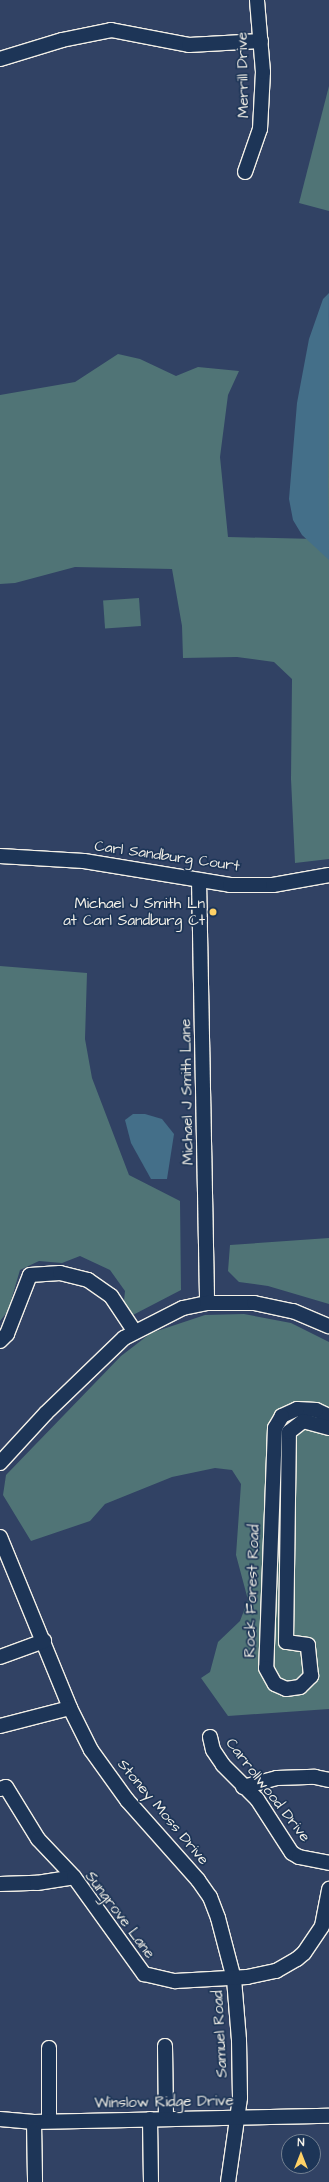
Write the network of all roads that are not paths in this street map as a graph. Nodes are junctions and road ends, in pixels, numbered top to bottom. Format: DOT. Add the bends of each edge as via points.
graph roads {
  1 [pos="257,0"];
  2 [pos="261,41"];
  3 [pos="0,58"];
  4 [pos="245,172"];
  5 [pos="0,856"];
  6 [pos="329,875"];
  7 [pos="199,880"];
  8 [pos="207,1303"];
  9 [pos="329,1326"];
  10 [pos="134,1332"];
  11 [pos="0,1341"];
  12 [pos="329,1416"];
  13 [pos="329,1428"];
  14 [pos="0,1463"];
  15 [pos="0,1537"];
  16 [pos="44,1641"];
  17 [pos="0,1657"];
  18 [pos="70,1708"];
  19 [pos="0,1726"];
  20 [pos="210,1737"];
  21 [pos="329,1780"];
  22 [pos="243,1787"];
  23 [pos="0,1789"];
  24 [pos="329,1863"];
  25 [pos="74,1878"];
  26 [pos="0,1884"];
  27 [pos="329,1889"];
  28 [pos="234,1979"];
  29 [pos="165,2046"];
  30 [pos="49,2048"];
  31 [pos="329,2116"];
  32 [pos="166,2118"];
  33 [pos="238,2118"];
  34 [pos="0,2119"];
  35 [pos="150,2119"];
  36 [pos="49,2121"];
  37 [pos="34,2122"];
  38 [pos="35,2182"];
  39 [pos="151,2182"];
  40 [pos="228,2182"];
  1 -- 2 [label="street, Merrill Drive"];
  2 -- 3 [label="street" via="189,45 111,30 62,40"];
  2 -- 4 [label="street, Merrill Drive" via="263,72 260,128"];
  5 -- 7 [label="street, Carl Sandburg Court" via="84,861"];
  6 -- 7 [label="street, Carl Sandburg Court" via="273,885 230,885"];
  7 -- 8 [label="street, Michael J Smith Lane"];
  8 -- 9 [label="street" via="232,1301 271,1305"];
  8 -- 10 [label="street" via="183,1308"];
  10 -- 11 [label="street" via="111,1296 88,1280 60,1273 30,1275 7,1334"];
  10 -- 14 [label="street" via="101,1358"];
  12 -- 13 [label="street, Rock Forest Road" via="316,1410 297,1409 282,1416 275,1428 266,1668 275,1684 286,1689 300,1687 311,1676 308,1645 286,1642 289,1432 303,1420"];
  15 -- 16 [label="street, Stoney Moss Drive"];
  16 -- 17 [label="street"];
  16 -- 18 [label="street, Stoney Moss Drive"];
  18 -- 19 [label="street"];
  18 -- 28 [label="street, Stoney Moss Drive" via="91,1750 108,1776 185,1864 210,1898"];
  20 -- 22 [label="street, Carrollwood Drive" via="213,1750"];
  21 -- 22 [label="street" via="316,1777 276,1778"];
  22 -- 24 [label="street, Carrollwood Drive" via="257,1799 292,1853 299,1857"];
  23 -- 25 [label="street" via="6,1788 38,1839"];
  25 -- 26 [label="street, Sungrove Lane" via="38,1883"];
  25 -- 28 [label="street, Sungrove Lane" via="144,1974 175,1981"];
  27 -- 28 [label="street, Sungrove Lane" via="322,1926 304,1953 276,1971"];
  28 -- 33 [label="street, Samuel Road" via="239,2040"];
  29 -- 32 [label="street"];
  30 -- 36 [label="street"];
  31 -- 33 [label="street, Winslow Ridge Drive"];
  32 -- 33 [label="street, Winslow Ridge Drive"];
  32 -- 35 [label="street, Winslow Ridge Drive"];
  33 -- 40 [label="street, Samuel Road"];
  34 -- 37 [label="street, Winslow Ridge Drive"];
  35 -- 36 [label="street, Winslow Ridge Drive"];
  35 -- 39 [label="street"];
  36 -- 37 [label="street, Winslow Ridge Drive"];
  37 -- 38 [label="street"];
}
